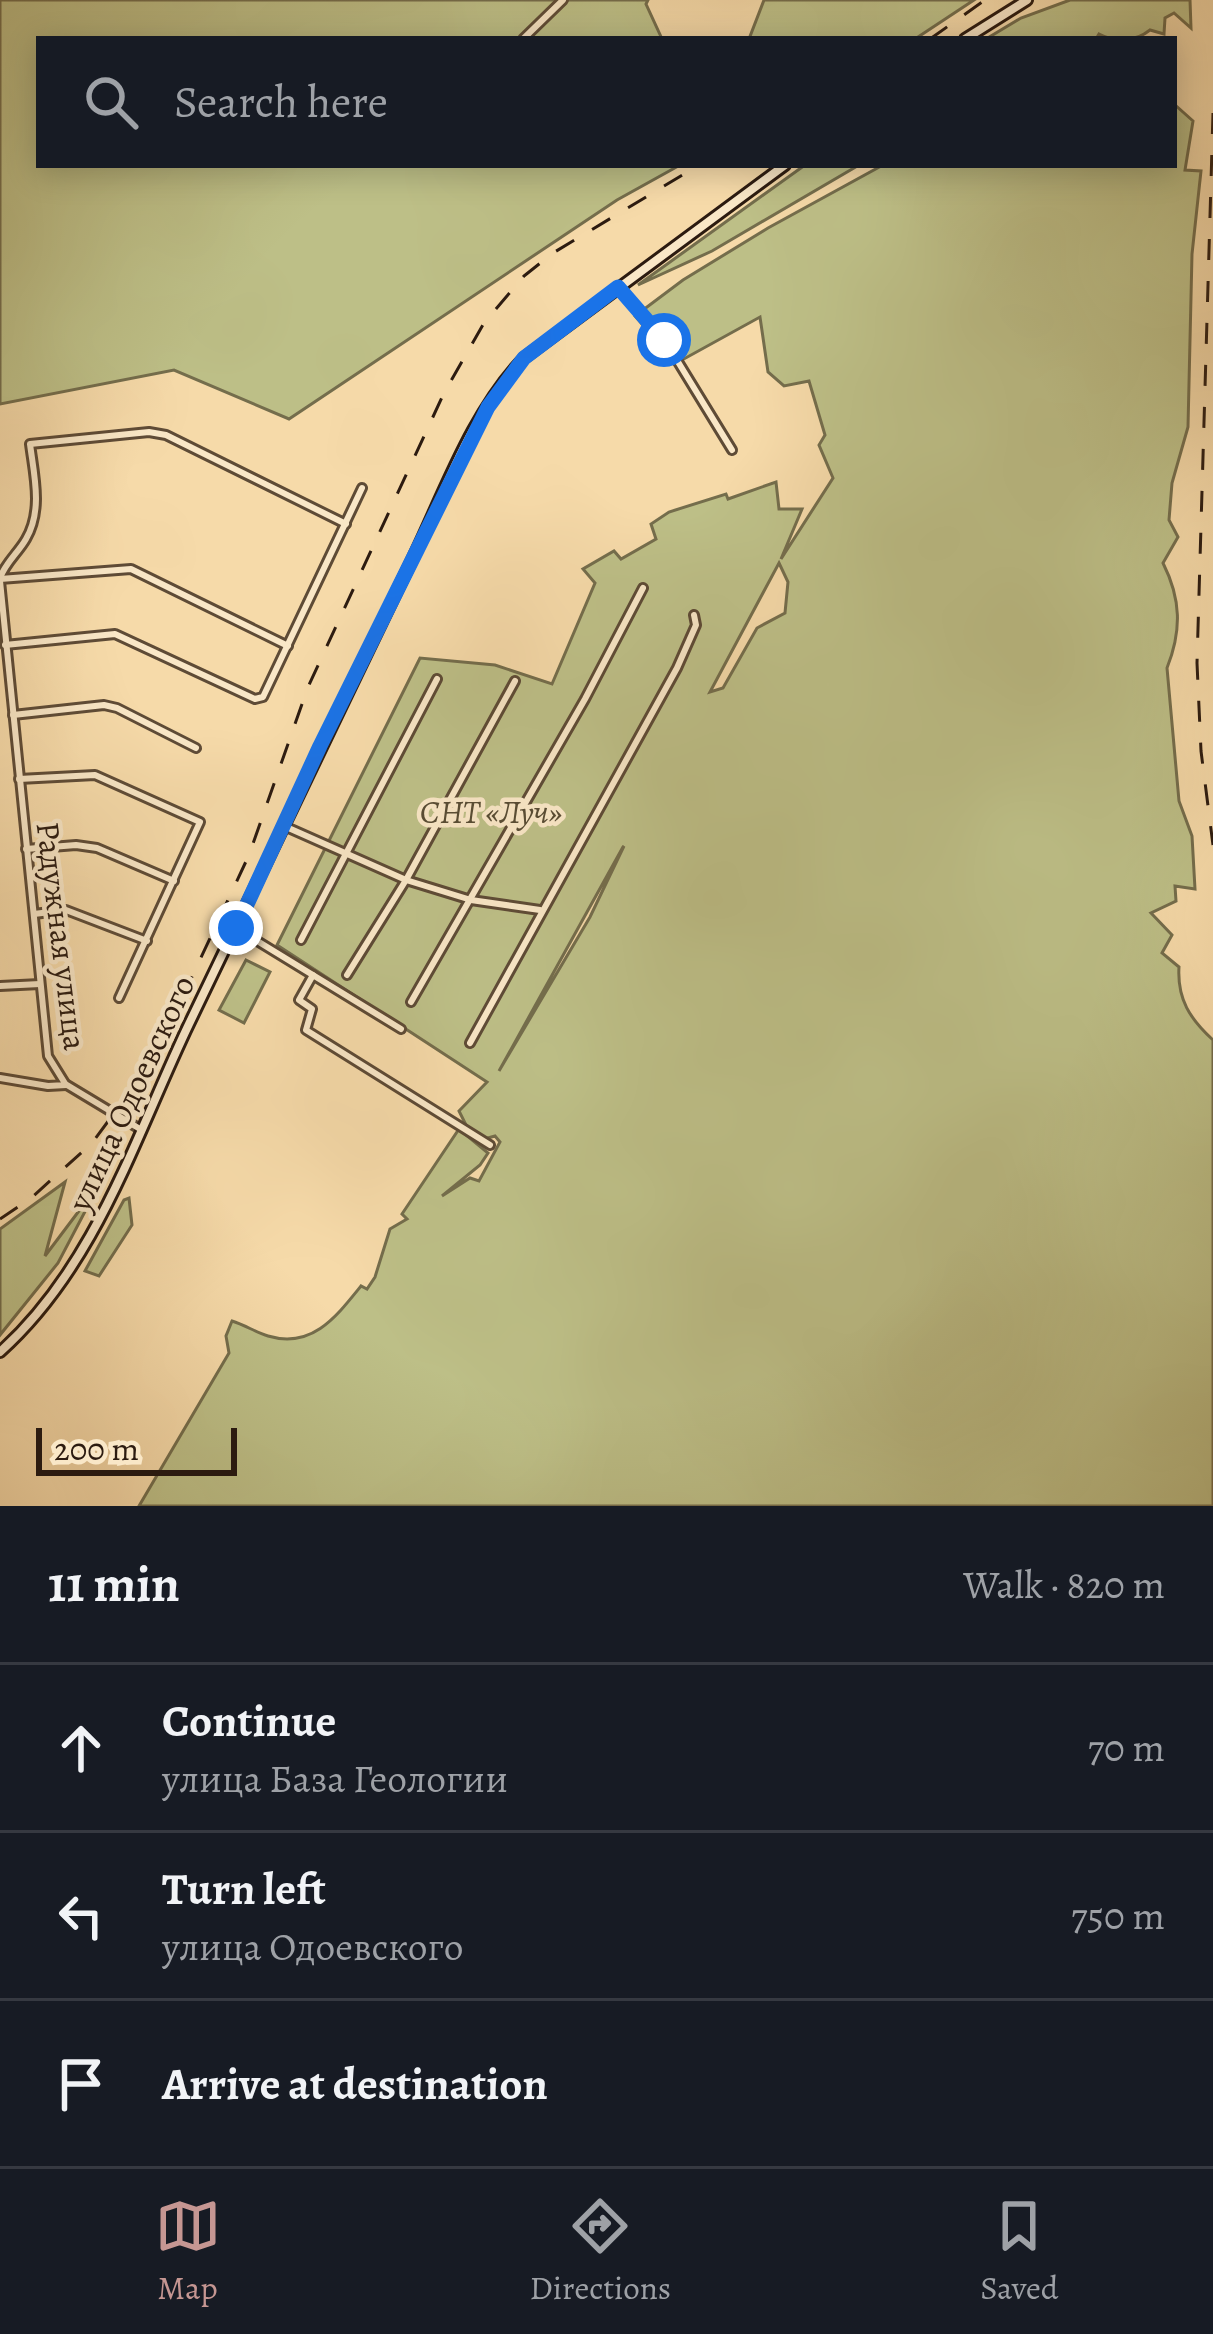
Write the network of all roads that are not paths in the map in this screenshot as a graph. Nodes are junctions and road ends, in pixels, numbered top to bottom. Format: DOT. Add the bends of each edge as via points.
graph roads {
  1 [pos="562,0"];
  2 [pos="1027,0"];
  3 [pos="526,36"];
  4 [pos="970,36"];
  5 [pos="781,168"];
  6 [pos="618,287"];
  7 [pos="732,450"];
  8 [pos="362,488"];
  9 [pos="346,525"];
  10 [pos="0,579"];
  11 [pos="643,588"];
  12 [pos="694,615"];
  13 [pos="5,645"];
  14 [pos="288,646"];
  15 [pos="437,679"];
  16 [pos="515,681"];
  17 [pos="13,715"];
  18 [pos="196,748"];
  19 [pos="19,779"];
  20 [pos="284,826"];
  21 [pos="26,850"];
  22 [pos="346,853"];
  23 [pos="406,880"];
  24 [pos="174,881"];
  25 [pos="471,900"];
  26 [pos="540,910"];
  27 [pos="34,914"];
  28 [pos="236,928"];
  29 [pos="301,940"];
  30 [pos="147,941"];
  31 [pos="313,975"];
  32 [pos="347,975"];
  33 [pos="40,984"];
  34 [pos="0,986"];
  35 [pos="119,998"];
  36 [pos="411,1002"];
  37 [pos="401,1029"];
  38 [pos="470,1042"];
  39 [pos="0,1078"];
  40 [pos="66,1084"];
  41 [pos="140,1129"];
  42 [pos="490,1145"];
  43 [pos="0,1352"];
  1 -- 3 [label="street"];
  2 -- 4 [label="street"];
  5 -- 6 [label="street, улица Одоевского"];
  6 -- 7 [label="street" via="664,340"];
  6 -- 20 [label="street, улица Одоевского" via="524,358 495,395"];
  8 -- 9 [label="street"];
  9 -- 10 [label="street" via="166,435 30,444 35,518"];
  9 -- 14 [label="street"];
  10 -- 13 [label="street, Радужная улица"];
  10 -- 14 [label="street" via="131,569"];
  11 -- 25 [label="street"];
  12 -- 26 [label="street" via="677,668"];
  13 -- 14 [label="street" via="115,634 255,699"];
  13 -- 17 [label="street, Радужная улица"];
  15 -- 22 [label="street"];
  16 -- 23 [label="street"];
  17 -- 18 [label="street" via="104,705"];
  17 -- 19 [label="street, Радужная улица"];
  19 -- 21 [label="street, Радужная улица"];
  19 -- 24 [label="street" via="95,775 198,818"];
  20 -- 22 [label="street"];
  20 -- 28 [label="street, улица Одоевского"];
  21 -- 24 [label="street" via="97,848"];
  21 -- 27 [label="street, Радужная улица"];
  22 -- 23 [label="street"];
  22 -- 29 [label="street"];
  23 -- 25 [label="street"];
  23 -- 32 [label="street"];
  24 -- 30 [label="street"];
  25 -- 26 [label="street"];
  25 -- 36 [label="street"];
  26 -- 38 [label="street"];
  27 -- 30 [label="street" via="66,910"];
  27 -- 33 [label="street, Радужная улица"];
  28 -- 31 [label="street"];
  28 -- 41 [label="street, улица Одоевского"];
  30 -- 35 [label="street"];
  31 -- 37 [label="street"];
  31 -- 42 [label="street" via="299,1000 312,1009 306,1030"];
  33 -- 34 [label="street"];
  33 -- 40 [label="street, Радужная улица" via="50,1062"];
  39 -- 40 [label="street, Радужная улица"];
  40 -- 41 [label="street"];
  41 -- 43 [label="street, улица Одоевского" via="64,1280"];
}
